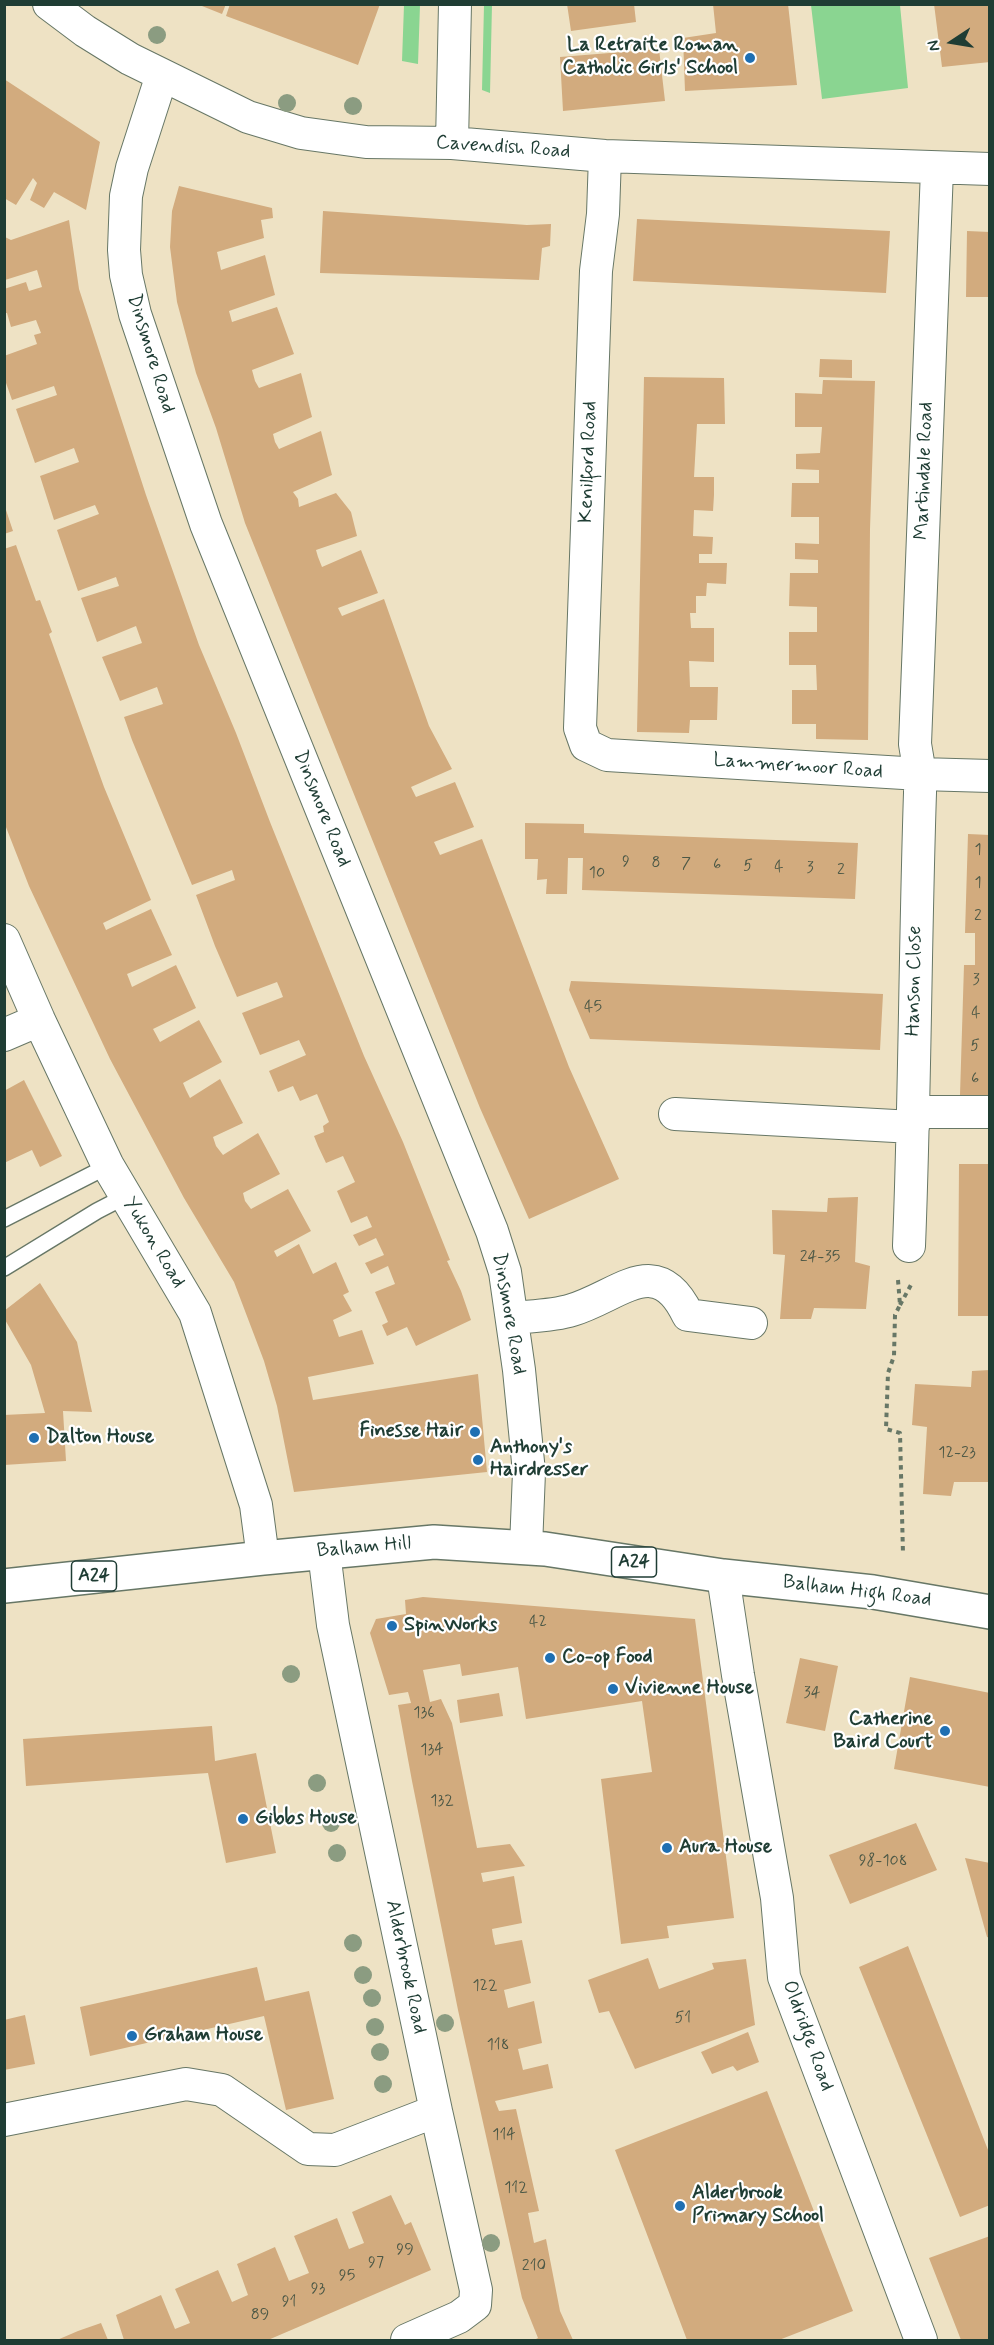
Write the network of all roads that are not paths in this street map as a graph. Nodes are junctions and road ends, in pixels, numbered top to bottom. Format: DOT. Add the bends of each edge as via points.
graph roads {
  1 [pos="48,4"];
  2 [pos="455,4"];
  3 [pos="162,75"];
  4 [pos="452,143"];
  5 [pos="605,156"];
  6 [pos="937,169"];
  7 [pos="990,169"];
  8 [pos="607,755"];
  9 [pos="920,774"];
  10 [pos="990,776"];
  11 [pos="4,940"];
  12 [pos="39,1020"];
  13 [pos="4,1035"];
  14 [pos="990,1112"];
  15 [pos="675,1114"];
  16 [pos="913,1119"];
  17 [pos="108,1166"];
  18 [pos="124,1197"];
  19 [pos="4,1219"];
  20 [pos="904,1258"];
  21 [pos="4,1269"];
  22 [pos="512,1318"];
  23 [pos="751,1323"];
  24 [pos="526,1547"];
  25 [pos="324,1552"];
  26 [pos="263,1558"];
  27 [pos="723,1576"];
  28 [pos="4,1586"];
  29 [pos="990,1612"];
  30 [pos="436,2111"];
  31 [pos="4,2120"];
  32 [pos="407,2340"];
  33 [pos="921,2340"];
  1 -- 3 [label="street, Cavendish Road" via="85,31"];
  2 -- 4 [label="street"];
  3 -- 4 [label="street, Cavendish Road" via="248,117 301,133 366,142"];
  3 -- 22 [label="street, Dinsmore Road" via="126,196 124,250 135,314 206,524 492,1231 505,1272"];
  4 -- 5 [label="street, Cavendish Road"];
  5 -- 6 [label="street, Cavendish Road"];
  5 -- 8 [label="street, Kenilford Road" via="596,272 580,728 586,744"];
  6 -- 7 [label="street, Cavendish Road"];
  6 -- 9 [label="street, Martindale Road" via="915,744"];
  8 -- 9 [label="street, Lammermoor Road"];
  9 -- 10 [label="street, Lammermoor Road"];
  9 -- 16 [label="street, Hanson Close"];
  11 -- 12 [label="street, Yukon Road"];
  12 -- 13 [label="street"];
  12 -- 17 [label="street, Yukon Road"];
  14 -- 16 [label="street"];
  15 -- 16 [label="street"];
  16 -- 20 [label="street, Hanson Close"];
  17 -- 18 [label="street, Yukon Road"];
  17 -- 19 [label="lane"];
  18 -- 21 [label="lane"];
  18 -- 26 [label="street, Yukon Road" via="195,1313 256,1505"];
  22 -- 23 [label="street" via="571,1310 648,1280 667,1285 688,1315"];
  22 -- 24 [label="street, Dinsmore Road" via="529,1472"];
  24 -- 25 [label="highway, Balham Hill / A24" via="434,1542"];
  24 -- 27 [label="highway, Balham Hill / A24"];
  25 -- 26 [label="highway, Balham Hill / A24"];
  25 -- 30 [label="street, Alderbrook Road" via="333,1625"];
  26 -- 28 [label="highway, Balham Hill / A24"];
  27 -- 29 [label="highway, Balham High Road / A24" via="873,1592"];
  27 -- 33 [label="street, Oldridge Road" via="777,1898 784,1977"];
  30 -- 31 [label="street" via="335,2150 308,2149 222,2091 186,2084"];
  30 -- 32 [label="street, Alderbrook Road" via="476,2289 475,2305 459,2317"];
}
